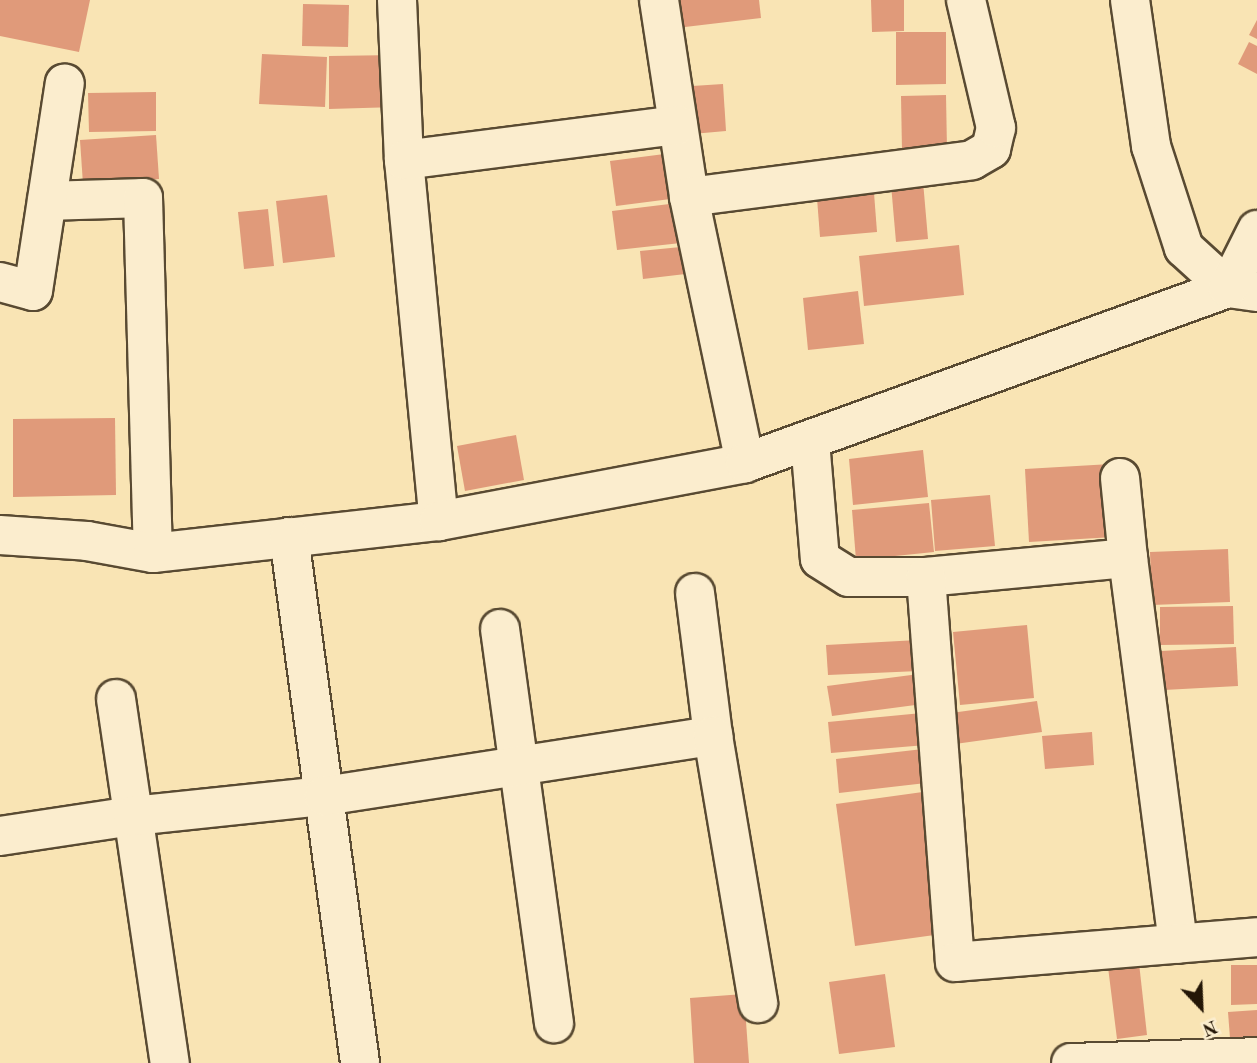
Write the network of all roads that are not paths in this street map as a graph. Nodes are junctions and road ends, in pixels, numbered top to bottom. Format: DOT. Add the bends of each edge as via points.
graph roads {
  1 [pos="397,0"];
  2 [pos="659,0"];
  3 [pos="966,0"];
  4 [pos="1130,0"];
  5 [pos="65,83"];
  6 [pos="678,125"];
  7 [pos="404,160"];
  8 [pos="688,197"];
  9 [pos="47,201"];
  10 [pos="1257,230"];
  11 [pos="0,282"];
  12 [pos="1243,290"];
  13 [pos="810,441"];
  14 [pos="745,463"];
  15 [pos="1120,478"];
  16 [pos="439,521"];
  17 [pos="0,535"];
  18 [pos="289,537"];
  19 [pos="153,553"];
  20 [pos="1128,558"];
  21 [pos="926,577"];
  22 [pos="695,593"];
  23 [pos="500,629"];
  24 [pos="116,699"];
  25 [pos="713,736"];
  26 [pos="519,766"];
  27 [pos="324,796"];
  28 [pos="133,816"];
  29 [pos="0,836"];
  30 [pos="1257,937"];
  31 [pos="1178,944"];
  32 [pos="758,1003"];
  33 [pos="554,1024"];
  34 [pos="1257,1057"];
  35 [pos="170,1063"];
  36 [pos="360,1063"];
  37 [pos="1071,1063"];
  1 -- 7 [label="street"];
  2 -- 6 [label="street"];
  3 -- 8 [label="street" via="996,128 991,149 972,160"];
  4 -- 12 [label="street" via="1151,146 1184,248"];
  5 -- 9 [label="street"];
  6 -- 7 [label="street"];
  6 -- 8 [label="street"];
  7 -- 16 [label="street"];
  8 -- 14 [label="street"];
  9 -- 11 [label="street" via="33,291"];
  9 -- 19 [label="street" via="144,198"];
  10 -- 12 [label="street"];
  12 -- 13 [label="street"];
  13 -- 14 [label="street"];
  13 -- 21 [label="street" via="820,559 849,577"];
  14 -- 16 [label="street"];
  15 -- 20 [label="street"];
  16 -- 18 [label="street"];
  17 -- 19 [label="street" via="87,541"];
  18 -- 19 [label="street"];
  18 -- 27 [label="street"];
  20 -- 21 [label="street"];
  20 -- 31 [label="street"];
  21 -- 31 [label="street" via="955,962"];
  22 -- 25 [label="street"];
  23 -- 26 [label="street"];
  24 -- 28 [label="street"];
  25 -- 26 [label="street"];
  25 -- 32 [label="street"];
  26 -- 27 [label="street"];
  26 -- 33 [label="street"];
  27 -- 28 [label="street"];
  27 -- 36 [label="street"];
  28 -- 29 [label="street"];
  28 -- 35 [label="street"];
  30 -- 31 [label="street"];
  34 -- 37 [label="street"];
}
